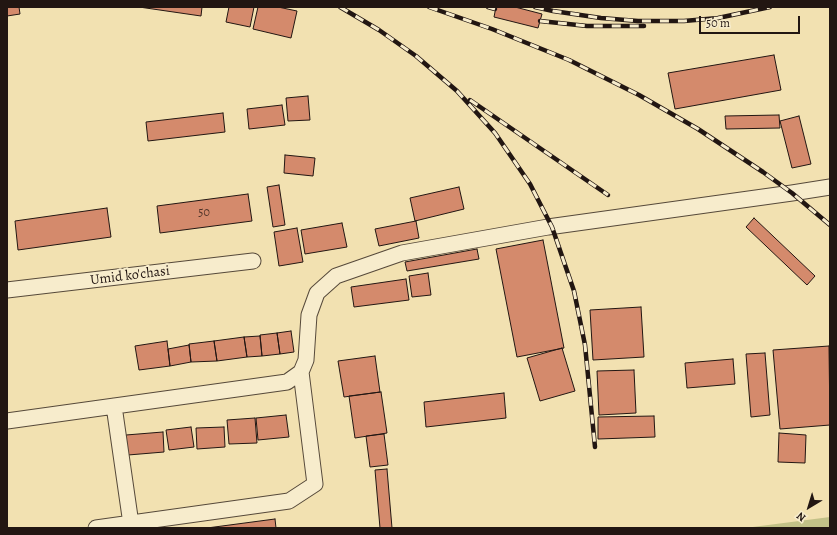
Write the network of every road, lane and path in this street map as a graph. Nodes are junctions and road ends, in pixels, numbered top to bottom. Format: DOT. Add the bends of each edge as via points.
graph roads {
  1 [pos="830,187"];
  2 [pos="253,261"];
  3 [pos="7,290"];
  4 [pos="301,372"];
  5 [pos="114,406"];
  6 [pos="7,421"];
  7 [pos="131,524"];
  8 [pos="96,528"];
  1 -- 4 [label="street" via="532,230 402,254 336,276 317,293 309,315 306,360"];
  2 -- 3 [label="street, Umid ko'chasi"];
  4 -- 5 [label="street" via="287,382"];
  4 -- 7 [label="street" via="315,484 289,501"];
  5 -- 6 [label="street"];
  5 -- 7 [label="street"];
  7 -- 8 [label="street"];
}
